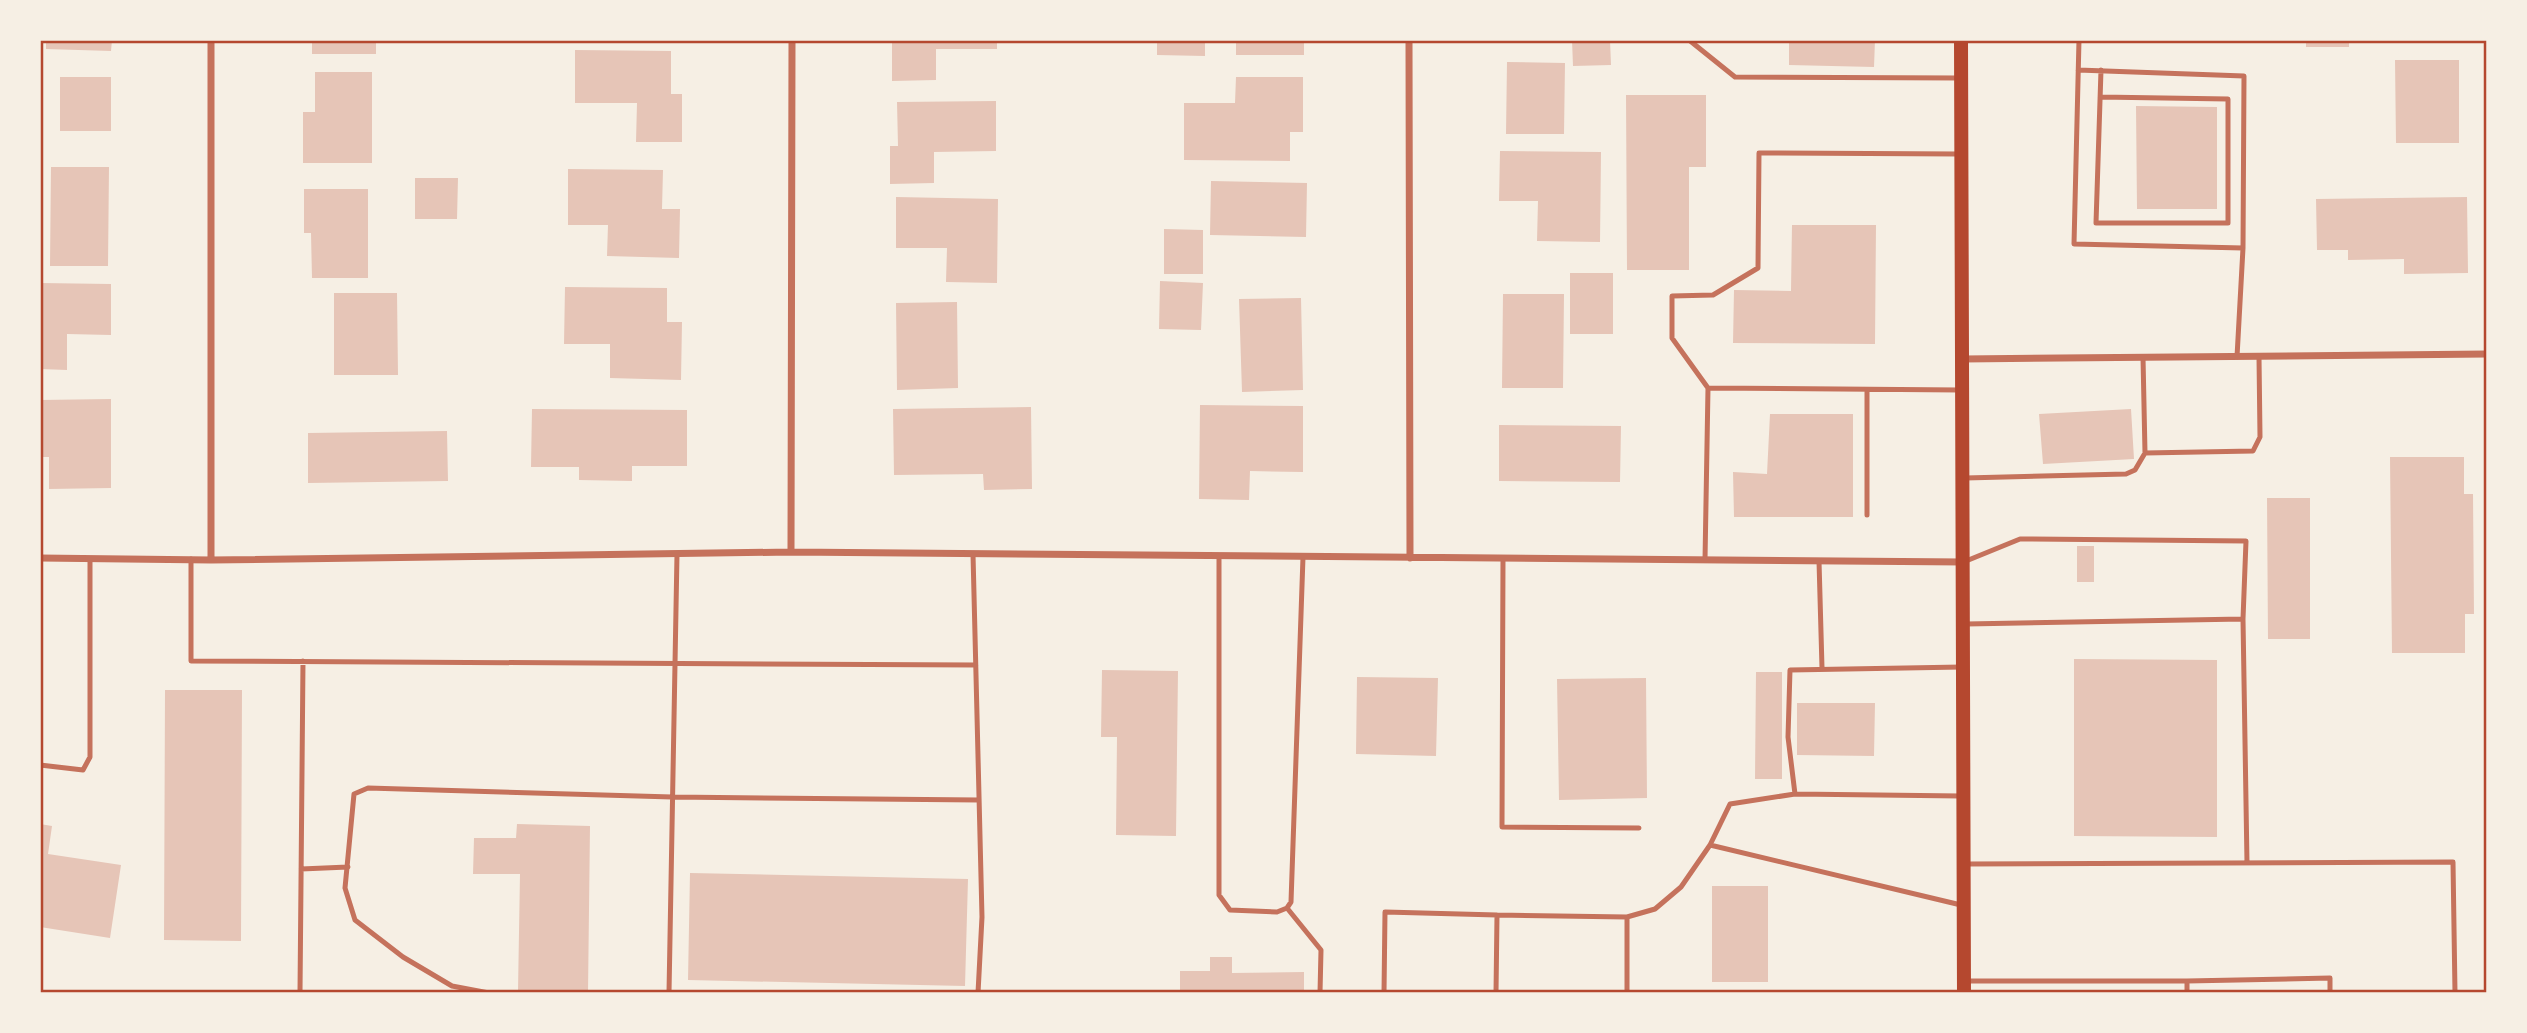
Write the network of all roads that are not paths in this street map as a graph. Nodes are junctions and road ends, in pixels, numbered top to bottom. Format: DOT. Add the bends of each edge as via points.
graph roads {
  1 [pos="211,40"];
  2 [pos="793,40"];
  3 [pos="1409,40"];
  4 [pos="1689,40"];
  5 [pos="1961,40"];
  6 [pos="2079,40"];
  7 [pos="2078,70"];
  8 [pos="2101,70"];
  9 [pos="1961,78"];
  10 [pos="2100,97"];
  11 [pos="1961,154"];
  12 [pos="2243,248"];
  13 [pos="2487,354"];
  14 [pos="2143,357"];
  15 [pos="2237,357"];
  16 [pos="2259,357"];
  17 [pos="1962,359"];
  18 [pos="1708,388"];
  19 [pos="1867,390"];
  20 [pos="1962,390"];
  21 [pos="2145,453"];
  22 [pos="1962,479"];
  23 [pos="1867,515"];
  24 [pos="791,552"];
  25 [pos="677,554"];
  26 [pos="973,554"];
  27 [pos="1219,556"];
  28 [pos="1303,557"];
  29 [pos="40,558"];
  30 [pos="1410,558"];
  31 [pos="1503,558"];
  32 [pos="90,559"];
  33 [pos="191,559"];
  34 [pos="211,560"];
  35 [pos="1705,560"];
  36 [pos="1819,561"];
  37 [pos="1963,562"];
  38 [pos="2243,619"];
  39 [pos="1963,624"];
  40 [pos="303,661"];
  41 [pos="674,663"];
  42 [pos="976,665"];
  43 [pos="1963,667"];
  44 [pos="1822,668"];
  45 [pos="40,765"];
  46 [pos="1795,794"];
  47 [pos="1964,796"];
  48 [pos="672,797"];
  49 [pos="979,800"];
  50 [pos="1639,828"];
  51 [pos="1710,845"];
  52 [pos="2247,863"];
  53 [pos="1964,864"];
  54 [pos="348,867"];
  55 [pos="301,869"];
  56 [pos="1964,905"];
  57 [pos="1287,908"];
  58 [pos="1497,915"];
  59 [pos="1627,916"];
  60 [pos="2187,981"];
  61 [pos="1964,987"];
  62 [pos="300,993"];
  63 [pos="489,993"];
  64 [pos="669,993"];
  65 [pos="978,993"];
  66 [pos="1320,993"];
  67 [pos="1384,993"];
  68 [pos="1496,993"];
  69 [pos="1627,993"];
  70 [pos="2187,993"];
  71 [pos="2330,993"];
  72 [pos="2455,993"];
  1 -- 34 [label="street"];
  2 -- 24 [label="street"];
  3 -- 30 [label="street"];
  4 -- 9 [label="lane" via="1735,77"];
  5 -- 9 [label="main road"];
  6 -- 7 [label="lane"];
  7 -- 8 [label="lane"];
  7 -- 12 [label="lane" via="2074,244"];
  8 -- 10 [label="lane"];
  8 -- 12 [label="lane" via="2244,76"];
  9 -- 11 [label="main road"];
  10 -- 10 [label="lane" via="2096,223 2228,223 2228,99"];
  11 -- 17 [label="main road"];
  11 -- 18 [label="lane" via="1759,153 1758,268 1713,295 1672,296 1672,338"];
  12 -- 15 [label="lane"];
  13 -- 16 [label="street"];
  14 -- 15 [label="street"];
  14 -- 17 [label="street"];
  14 -- 21 [label="lane"];
  15 -- 16 [label="street"];
  16 -- 21 [label="lane" via="2260,437 2253,451"];
  17 -- 20 [label="main road"];
  18 -- 19 [label="lane"];
  18 -- 35 [label="lane"];
  19 -- 20 [label="lane"];
  19 -- 23 [label="lane"];
  20 -- 22 [label="main road"];
  21 -- 22 [label="lane" via="2135,470 2126,474"];
  22 -- 37 [label="main road"];
  24 -- 25 [label="street"];
  24 -- 26 [label="street"];
  25 -- 34 [label="street"];
  25 -- 41 [label="lane"];
  26 -- 27 [label="street"];
  26 -- 42 [label="lane"];
  27 -- 28 [label="street"];
  27 -- 57 [label="lane" via="1219,895 1230,910 1277,912"];
  28 -- 30 [label="street"];
  28 -- 57 [label="lane" via="1291,902"];
  29 -- 32 [label="street"];
  30 -- 31 [label="street"];
  31 -- 35 [label="street"];
  31 -- 50 [label="lane" via="1502,827"];
  32 -- 33 [label="street"];
  32 -- 45 [label="lane" via="90,757 83,770"];
  33 -- 34 [label="street"];
  33 -- 40 [label="lane" via="191,661"];
  35 -- 36 [label="street"];
  36 -- 37 [label="street"];
  36 -- 44 [label="lane"];
  37 -- 38 [label="lane" via="2020,539 2246,541"];
  37 -- 39 [label="main road"];
  38 -- 39 [label="lane"];
  38 -- 52 [label="lane"];
  39 -- 43 [label="main road"];
  40 -- 41 [label="lane"];
  40 -- 55 [label="lane"];
  41 -- 42 [label="lane"];
  41 -- 48 [label="lane"];
  42 -- 49 [label="lane"];
  43 -- 44 [label="lane"];
  43 -- 47 [label="main road"];
  44 -- 46 [label="lane" via="1790,670 1788,737"];
  46 -- 47 [label="lane"];
  46 -- 51 [label="lane" via="1730,804"];
  47 -- 53 [label="main road"];
  48 -- 49 [label="lane"];
  48 -- 54 [label="lane" via="368,788 354,794"];
  48 -- 64 [label="lane"];
  49 -- 65 [label="lane" via="982,916"];
  51 -- 56 [label="lane"];
  51 -- 59 [label="lane" via="1681,887 1655,909"];
  52 -- 53 [label="lane"];
  52 -- 72 [label="lane" via="2452,862"];
  53 -- 56 [label="main road"];
  54 -- 55 [label="lane"];
  54 -- 63 [label="lane" via="345,888 355,920 403,957 452,986"];
  55 -- 62 [label="lane"];
  56 -- 61 [label="main road"];
  57 -- 66 [label="lane" via="1321,950"];
  58 -- 59 [label="lane"];
  58 -- 67 [label="lane" via="1385,912"];
  58 -- 68 [label="lane"];
  59 -- 69 [label="lane"];
  60 -- 61 [label="lane"];
  60 -- 70 [label="lane"];
  60 -- 71 [label="lane" via="2330,978"];
}
